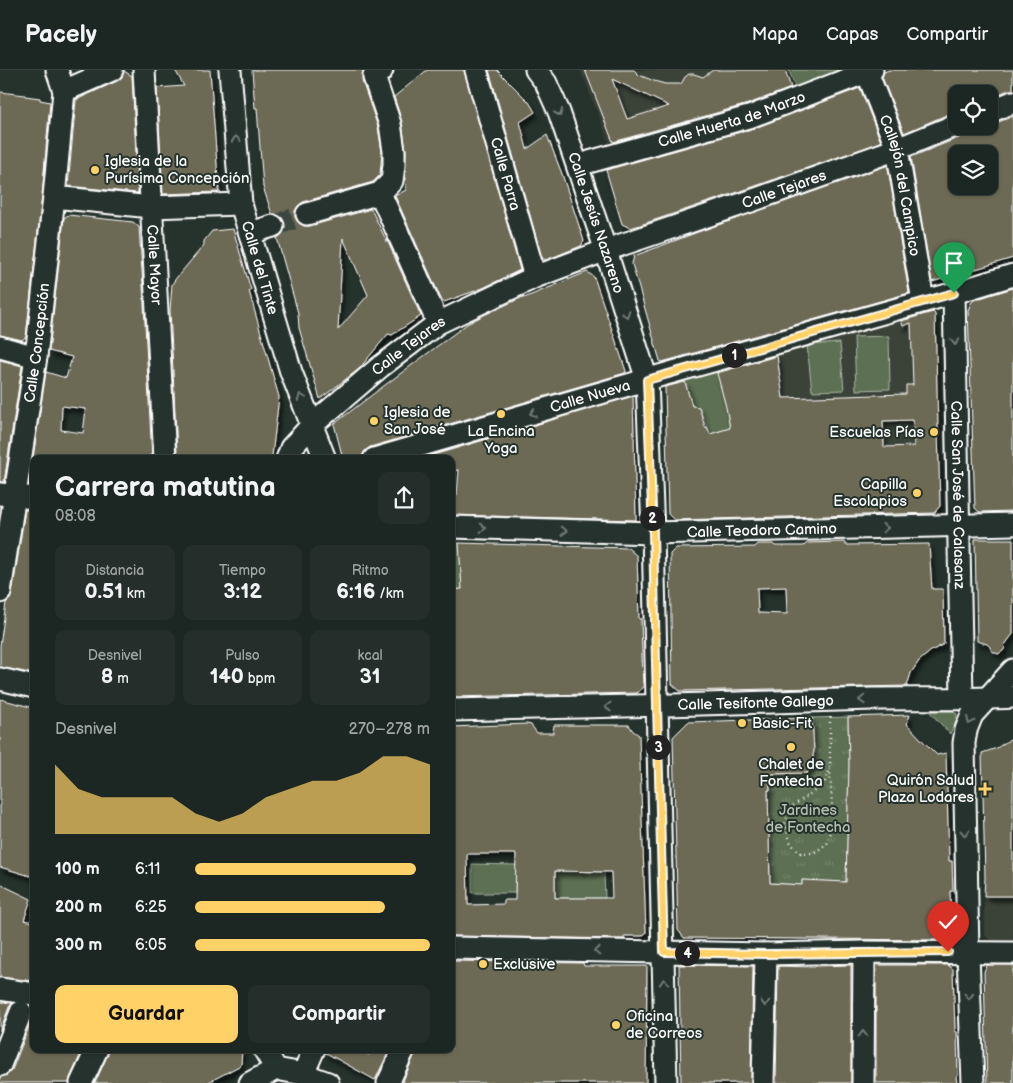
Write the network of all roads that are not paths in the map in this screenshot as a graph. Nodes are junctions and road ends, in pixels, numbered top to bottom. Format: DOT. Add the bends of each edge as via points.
graph roads {
  1 [pos="57,70"];
  2 [pos="112,70"];
  3 [pos="144,70"];
  4 [pos="230,70"];
  5 [pos="382,70"];
  6 [pos="476,70"];
  7 [pos="536,70"];
  8 [pos="870,71"];
  9 [pos="64,90"];
  10 [pos="1013,102"];
  11 [pos="998,108"];
  12 [pos="948,128"];
  13 [pos="897,149"];
  14 [pos="589,162"];
  15 [pos="380,193"];
  16 [pos="54,196"];
  17 [pos="241,204"];
  18 [pos="152,207"];
  19 [pos="308,214"];
  20 [pos="273,226"];
  21 [pos="250,234"];
  22 [pos="1013,275"];
  23 [pos="535,277"];
  24 [pos="954,293"];
  25 [pos="923,301"];
  26 [pos="438,323"];
  27 [pos="0,347"];
  28 [pos="36,357"];
  29 [pos="647,380"];
  30 [pos="312,425"];
  31 [pos="165,455"];
  32 [pos="288,455"];
  33 [pos="323,455"];
  34 [pos="388,455"];
  35 [pos="16,496"];
  36 [pos="1013,524"];
  37 [pos="958,526"];
  38 [pos="455,527"];
  39 [pos="653,533"];
  40 [pos="0,592"];
  41 [pos="1013,670"];
  42 [pos="0,678"];
  43 [pos="30,686"];
  44 [pos="1012,697"];
  45 [pos="962,698"];
  46 [pos="987,698"];
  47 [pos="657,706"];
  48 [pos="455,710"];
  49 [pos="455,948"];
  50 [pos="664,952"];
  51 [pos="864,952"];
  52 [pos="1013,953"];
  53 [pos="766,954"];
  54 [pos="968,954"];
  55 [pos="0,989"];
  56 [pos="27,1000"];
  57 [pos="95,1053"];
  58 [pos="266,1053"];
  59 [pos="312,1053"];
  60 [pos="402,1053"];
  61 [pos="0,1065"];
  62 [pos="276,1069"];
  63 [pos="303,1074"];
  64 [pos="81,1083"];
  65 [pos="250,1083"];
  66 [pos="328,1083"];
  67 [pos="388,1083"];
  68 [pos="666,1083"];
  69 [pos="764,1083"];
  70 [pos="863,1083"];
  71 [pos="973,1083"];
  1 -- 9 [label="street"];
  2 -- 9 [label="street"];
  3 -- 18 [label="street, Calle Mayor"];
  17 -- 4 [label="street, Calle del Tinte, one-way"];
  5 -- 15 [label="street" via="374,77 390,124 394,165 392,182"];
  6 -- 23 [label="street, Calle Parra"];
  7 -- 29 [label="street, Calle Jesús Nazareno, one-way" via="546,83 559,112"];
  8 -- 13 [label="street, Callejón del Campico"];
  8 -- 14 [label="street, Calle Huerta de Marzo" via="752,116"];
  9 -- 16 [label="street, Calle Concepción"];
  10 -- 11 [label="street"];
  12 -- 13 [label="street, Calle Tejares"];
  13 -- 23 [label="street, Calle Tejares"];
  13 -- 25 [label="street, Callejón del Campico"];
  15 -- 19 [label="street"];
  15 -- 26 [label="street"];
  16 -- 18 [label="street"];
  16 -- 28 [label="street, Calle Concepción"];
  17 -- 18 [label="street"];
  17 -- 21 [label="street, Calle del Tinte"];
  18 -- 31 [label="street, Calle Mayor"];
  20 -- 21 [label="street"];
  30 -- 21 [label="street, Calle del Tinte, one-way" via="291,372"];
  22 -- 24 [label="street, Calle Nueva"];
  23 -- 26 [label="street, Calle Tejares"];
  24 -- 25 [label="street, Calle Nueva"];
  24 -- 37 [label="street, Calle San José de Calasanz, one-way"];
  25 -- 29 [label="street, Calle Nueva"];
  26 -- 30 [label="street, Calle Tejares"];
  27 -- 28 [label="street"];
  28 -- 35 [label="street, Calle Concepción"];
  29 -- 34 [label="street, Calle Nueva, one-way"];
  29 -- 39 [label="street, Calle Jesús Nazareno"];
  30 -- 32 [label="street, Calle Tejares"];
  30 -- 33 [label="street, Calle del Tinte"];
  35 -- 40 [label="street, Calle Concepción"];
  36 -- 37 [label="street, Calle Teodoro Camino"];
  39 -- 37 [label="street, Calle Teodoro Camino, one-way"];
  37 -- 45 [label="street, Calle San José de Calasanz"];
  38 -- 39 [label="street, Calle Teodoro Camino, one-way"];
  39 -- 47 [label="street, Calle Jesús Nazareno"];
  41 -- 46 [label="street"];
  42 -- 43 [label="street"];
  44 -- 46 [label="street, Calle Tesifonte Gallego"];
  45 -- 46 [label="street, Calle Tesifonte Gallego"];
  45 -- 47 [label="street, Calle Tesifonte Gallego, one-way"];
  46 -- 54 [label="street, one-way" via="972,715 963,749"];
  47 -- 48 [label="street, Calle Tesifonte Gallego, one-way"];
  47 -- 50 [label="street, Calle Jesús Nazareno"];
  50 -- 49 [label="street, one-way"];
  50 -- 53 [label="street"];
  68 -- 50 [label="street, Calle Jesús Nazareno, one-way"];
  51 -- 53 [label="street"];
  51 -- 54 [label="street"];
  70 -- 51 [label="street, one-way"];
  52 -- 54 [label="street"];
  53 -- 69 [label="street, one-way"];
  54 -- 71 [label="street, one-way"];
  55 -- 56 [label="street"];
  56 -- 61 [label="street"];
  57 -- 64 [label="street"];
  58 -- 62 [label="street"];
  59 -- 63 [label="street"];
  60 -- 67 [label="street"];
  62 -- 63 [label="street"];
  62 -- 65 [label="street"];
  63 -- 66 [label="street"];
}
